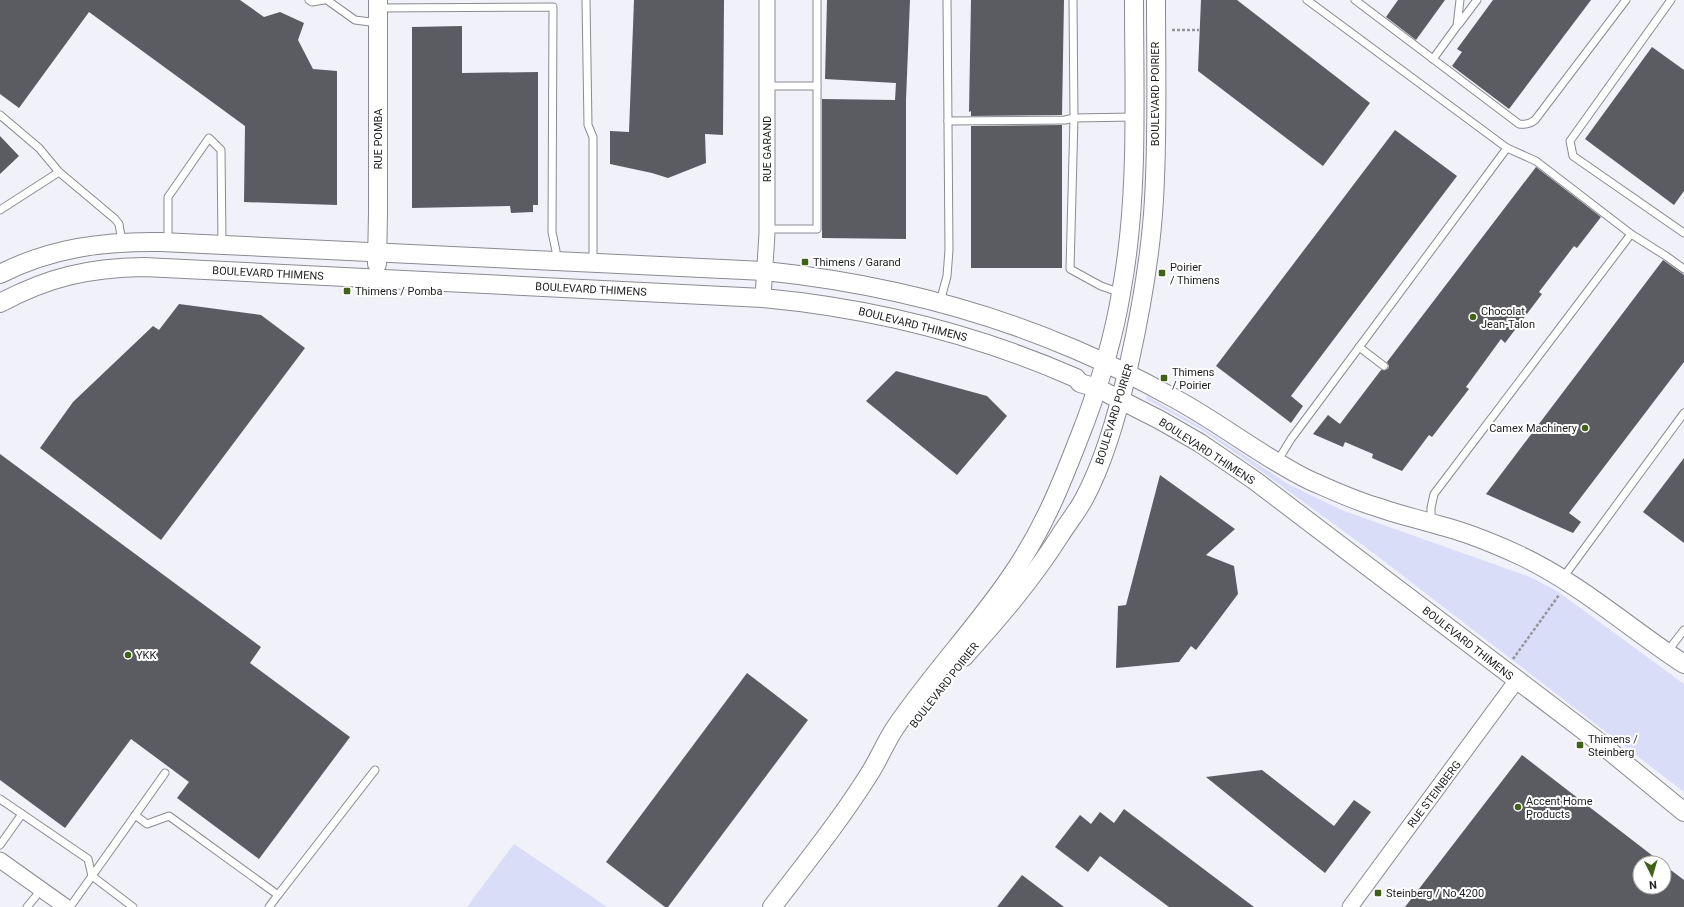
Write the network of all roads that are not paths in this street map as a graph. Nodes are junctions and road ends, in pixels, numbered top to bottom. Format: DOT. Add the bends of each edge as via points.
graph roads {
  1 [pos="309,0"];
  2 [pos="325,0"];
  3 [pos="586,0"];
  4 [pos="767,0"];
  5 [pos="817,0"];
  6 [pos="947,0"];
  7 [pos="1073,0"];
  8 [pos="1134,0"];
  9 [pos="1156,0"];
  10 [pos="1307,0"];
  11 [pos="1355,0"];
  12 [pos="1460,0"];
  13 [pos="1477,0"];
  14 [pos="1626,0"];
  15 [pos="1671,0"];
  16 [pos="378,10"];
  17 [pos="1457,26"];
  18 [pos="1433,59"];
  19 [pos="767,86"];
  20 [pos="817,86"];
  21 [pos="0,115"];
  22 [pos="1134,117"];
  23 [pos="1074,118"];
  24 [pos="948,121"];
  25 [pos="1507,148"];
  26 [pos="59,172"];
  27 [pos="0,210"];
  28 [pos="767,229"];
  29 [pos="1684,233"];
  30 [pos="1631,234"];
  31 [pos="122,242"];
  32 [pos="168,242"];
  33 [pos="222,245"];
  34 [pos="377,252"];
  35 [pos="555,261"];
  36 [pos="592,263"];
  37 [pos="1684,269"];
  38 [pos="765,271"];
  39 [pos="0,274"];
  40 [pos="376,279"];
  41 [pos="1122,293"];
  42 [pos="763,298"];
  43 [pos="940,302"];
  44 [pos="0,303"];
  45 [pos="1359,347"];
  46 [pos="1104,363"];
  47 [pos="1384,366"];
  48 [pos="1127,374"];
  49 [pos="1097,388"];
  50 [pos="1120,400"];
  51 [pos="1684,413"];
  52 [pos="1277,462"];
  53 [pos="1431,522"];
  54 [pos="1562,585"];
  55 [pos="1684,630"];
  56 [pos="1666,653"];
  57 [pos="1684,664"];
  58 [pos="1517,680"];
  59 [pos="374,770"];
  60 [pos="165,773"];
  61 [pos="868,776"];
  62 [pos="0,799"];
  63 [pos="1684,812"];
  64 [pos="22,814"];
  65 [pos="135,815"];
  66 [pos="0,845"];
  67 [pos="0,860"];
  68 [pos="92,876"];
  69 [pos="41,890"];
  70 [pos="278,895"];
  71 [pos="27,907"];
  72 [pos="66,907"];
  73 [pos="70,907"];
  74 [pos="133,907"];
  75 [pos="269,907"];
  76 [pos="772,907"];
  77 [pos="1350,907"];
  1 -- 2 [label="lane"];
  2 -- 16 [label="lane" via="354,20"];
  3 -- 36 [label="lane" via="588,125 593,137"];
  4 -- 19 [label="street, RUE GARAND"];
  5 -- 20 [label="lane"];
  6 -- 24 [label="lane"];
  7 -- 23 [label="lane"];
  8 -- 22 [label="street, BOULEVARD POIRIER"];
  9 -- 48 [label="street, BOULEVARD POIRIER" via="1153,216 1145,289"];
  10 -- 25 [label="lane"];
  11 -- 18 [label="lane"];
  12 -- 17 [label="lane"];
  13 -- 17 [label="lane"];
  14 -- 18 [label="lane" via="1546,108 1530,124 1519,124"];
  15 -- 29 [label="lane" via="1570,141 1573,156"];
  16 -- 34 [label="street, RUE POMBA"];
  16 -- 35 [label="lane" via="553,7 552,232"];
  17 -- 18 [label="lane"];
  19 -- 20 [label="lane"];
  19 -- 28 [label="street, RUE GARAND"];
  20 -- 28 [label="lane" via="817,229"];
  21 -- 26 [label="lane" via="39,148"];
  22 -- 23 [label="lane"];
  22 -- 41 [label="street, BOULEVARD POIRIER" via="1132,206"];
  23 -- 24 [label="lane"];
  23 -- 41 [label="lane" via="1070,269 1101,286"];
  24 -- 43 [label="lane" via="949,250"];
  25 -- 30 [label="lane" via="1536,161"];
  25 -- 45 [label="lane"];
  26 -- 27 [label="lane"];
  26 -- 31 [label="lane" via="115,219 119,224"];
  28 -- 38 [label="street, RUE GARAND"];
  30 -- 37 [label="lane"];
  30 -- 53 [label="lane" via="1434,494"];
  31 -- 32 [label="street"];
  31 -- 39 [label="street" via="55,252"];
  32 -- 33 [label="street"];
  32 -- 33 [label="lane" via="168,197 209,138 221,150"];
  33 -- 34 [label="street"];
  34 -- 35 [label="street"];
  34 -- 40 [label="street, RUE POMBA"];
  35 -- 36 [label="street"];
  36 -- 38 [label="street"];
  38 -- 42 [label="street, RUE GARAND"];
  38 -- 43 [label="street" via="849,283"];
  40 -- 42 [label="street, BOULEVARD THIMENS"];
  40 -- 44 [label="street, BOULEVARD THIMENS" via="121,268 65,276"];
  41 -- 46 [label="street, BOULEVARD POIRIER"];
  42 -- 49 [label="street, BOULEVARD THIMENS" via="858,311 953,333 1037,361"];
  43 -- 46 [label="street" via="1038,334"];
  45 -- 47 [label="lane"];
  45 -- 52 [label="lane"];
  46 -- 48 [label="street"];
  46 -- 49 [label="street, BOULEVARD POIRIER"];
  48 -- 50 [label="street, BOULEVARD POIRIER"];
  48 -- 52 [label="street" via="1189,406"];
  49 -- 50 [label="street, BOULEVARD THIMENS"];
  49 -- 61 [label="street, BOULEVARD POIRIER" via="1060,487 1024,556 987,610 894,729"];
  50 -- 58 [label="street, BOULEVARD THIMENS" via="1180,431 1242,471"];
  50 -- 61 [label="street, BOULEVARD POIRIER" via="1103,455 1087,493 1044,560 954,670 906,734"];
  51 -- 54 [label="lane"];
  52 -- 53 [label="street" via="1306,478 1377,508"];
  53 -- 54 [label="street" via="1460,531 1539,565"];
  54 -- 56 [label="street"];
  55 -- 56 [label="lane"];
  56 -- 57 [label="street"];
  58 -- 63 [label="street, BOULEVARD THIMENS" via="1595,738"];
  58 -- 77 [label="street, RUE STEINBERG"];
  59 -- 70 [label="lane"];
  60 -- 65 [label="lane"];
  61 -- 76 [label="street, BOULEVARD POIRIER"];
  62 -- 64 [label="lane"];
  64 -- 66 [label="lane"];
  64 -- 68 [label="lane" via="88,859"];
  65 -- 68 [label="lane"];
  65 -- 70 [label="lane" via="147,824 169,816"];
  67 -- 69 [label="street"];
  68 -- 73 [label="lane"];
  68 -- 74 [label="lane"];
  69 -- 71 [label="lane"];
  69 -- 72 [label="street"];
  70 -- 75 [label="lane"];
}
